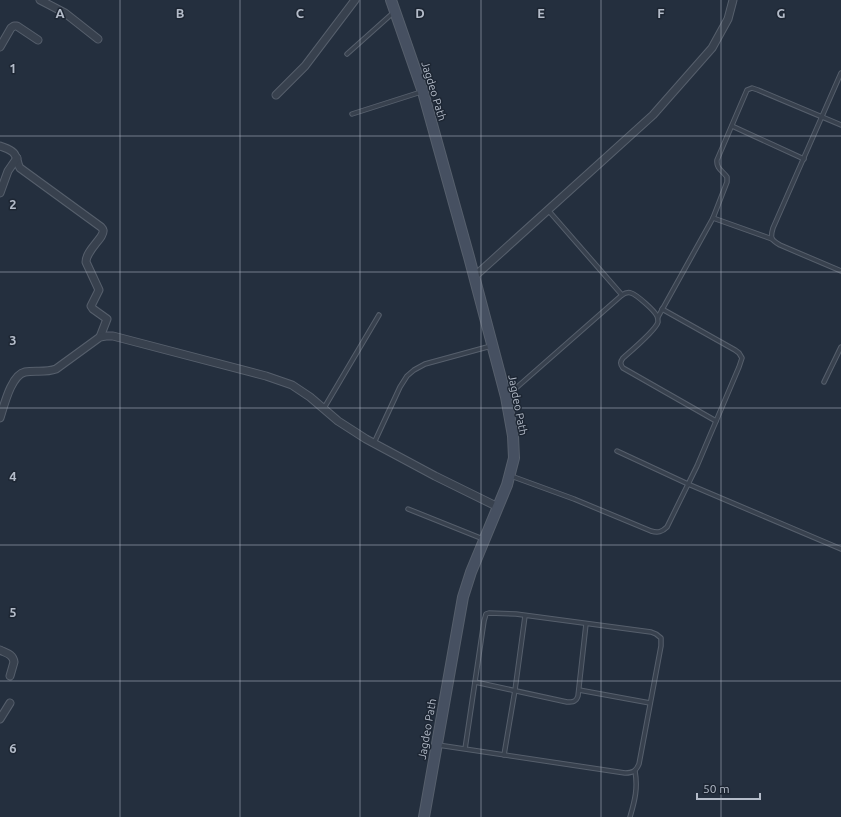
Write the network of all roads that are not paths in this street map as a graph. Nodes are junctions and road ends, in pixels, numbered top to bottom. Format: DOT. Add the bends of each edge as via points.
graph roads {
  1 [pos="40,0"];
  2 [pos="355,0"];
  3 [pos="391,0"];
  4 [pos="733,0"];
  5 [pos="395,11"];
  6 [pos="98,39"];
  7 [pos="38,40"];
  8 [pos="0,47"];
  9 [pos="347,54"];
  10 [pos="841,73"];
  11 [pos="423,92"];
  12 [pos="276,95"];
  13 [pos="352,114"];
  14 [pos="822,117"];
  15 [pos="841,125"];
  16 [pos="732,126"];
  17 [pos="0,146"];
  18 [pos="16,158"];
  19 [pos="804,159"];
  20 [pos="0,193"];
  21 [pos="548,210"];
  22 [pos="713,218"];
  23 [pos="772,239"];
  24 [pos="841,271"];
  25 [pos="475,276"];
  26 [pos="622,295"];
  27 [pos="662,309"];
  28 [pos="379,315"];
  29 [pos="658,317"];
  30 [pos="100,337"];
  31 [pos="493,345"];
  32 [pos="841,347"];
  33 [pos="824,382"];
  34 [pos="506,397"];
  35 [pos="324,409"];
  36 [pos="0,418"];
  37 [pos="716,421"];
  38 [pos="374,443"];
  39 [pos="617,451"];
  40 [pos="510,475"];
  41 [pos="688,484"];
  42 [pos="498,507"];
  43 [pos="408,509"];
  44 [pos="484,539"];
  45 [pos="841,549"];
  46 [pos="526,616"];
  47 [pos="586,624"];
  48 [pos="0,650"];
  49 [pos="10,676"];
  50 [pos="475,682"];
  51 [pos="515,690"];
  52 [pos="579,690"];
  53 [pos="10,703"];
  54 [pos="650,703"];
  55 [pos="0,719"];
  56 [pos="437,745"];
  57 [pos="465,749"];
  58 [pos="504,755"];
  59 [pos="635,771"];
  60 [pos="424,817"];
  61 [pos="630,817"];
  1 -- 6 [label="street" via="65,13"];
  2 -- 12 [label="street" via="305,66"];
  3 -- 5 [label="main road, Jagdeo Path"];
  4 -- 21 [label="street" via="728,18 712,48 653,115"];
  5 -- 9 [label="lane"];
  5 -- 11 [label="main road, Jagdeo Path"];
  7 -- 8 [label="street" via="14,26"];
  10 -- 14 [label="lane"];
  11 -- 13 [label="lane"];
  11 -- 25 [label="main road, Jagdeo Path"];
  14 -- 15 [label="lane"];
  14 -- 16 [label="lane" via="752,88 747,90"];
  14 -- 19 [label="lane"];
  16 -- 19 [label="lane"];
  16 -- 22 [label="lane" via="717,160 718,167 728,179"];
  17 -- 18 [label="street" via="14,153"];
  18 -- 20 [label="street"];
  18 -- 30 [label="street" via="20,168 103,230 86,260 99,290 92,309 107,319"];
  19 -- 23 [label="lane" via="773,228"];
  21 -- 25 [label="street"];
  21 -- 26 [label="lane"];
  22 -- 23 [label="lane"];
  22 -- 27 [label="lane"];
  23 -- 24 [label="lane" via="780,245"];
  25 -- 31 [label="main road, Jagdeo Path"];
  26 -- 29 [label="lane" via="629,293 636,296"];
  26 -- 34 [label="lane"];
  27 -- 29 [label="lane"];
  27 -- 37 [label="lane" via="741,355 742,360"];
  28 -- 35 [label="lane"];
  29 -- 37 [label="lane" via="655,327 623,358 623,368"];
  30 -- 35 [label="street" via="113,336 281,381 301,390"];
  30 -- 36 [label="street" via="56,369 20,374 9,391"];
  31 -- 34 [label="main road, Jagdeo Path"];
  31 -- 38 [label="lane" via="426,364 414,370 400,387"];
  32 -- 33 [label="lane"];
  34 -- 40 [label="main road, Jagdeo Path" via="513,436 514,458"];
  35 -- 38 [label="street" via="351,430"];
  37 -- 41 [label="lane"];
  38 -- 42 [label="street"];
  39 -- 41 [label="lane"];
  40 -- 41 [label="lane" via="659,532 667,527"];
  40 -- 42 [label="main road, Jagdeo Path"];
  41 -- 45 [label="lane"];
  42 -- 44 [label="main road, Jagdeo Path"];
  43 -- 44 [label="lane"];
  44 -- 56 [label="main road, Jagdeo Path" via="463,597"];
  46 -- 47 [label="lane"];
  46 -- 50 [label="lane" via="486,614"];
  46 -- 51 [label="lane"];
  47 -- 52 [label="lane"];
  47 -- 54 [label="lane" via="651,632 660,636 662,641"];
  48 -- 49 [label="street" via="14,659"];
  50 -- 51 [label="lane"];
  50 -- 57 [label="lane"];
  51 -- 52 [label="lane" via="571,702 577,699"];
  51 -- 58 [label="lane"];
  52 -- 54 [label="lane"];
  53 -- 55 [label="street"];
  54 -- 59 [label="lane" via="639,764"];
  56 -- 57 [label="lane"];
  56 -- 60 [label="main road, Jagdeo Path"];
  57 -- 58 [label="lane"];
  58 -- 59 [label="lane" via="625,773"];
  59 -- 61 [label="lane" via="636,790"];
}
